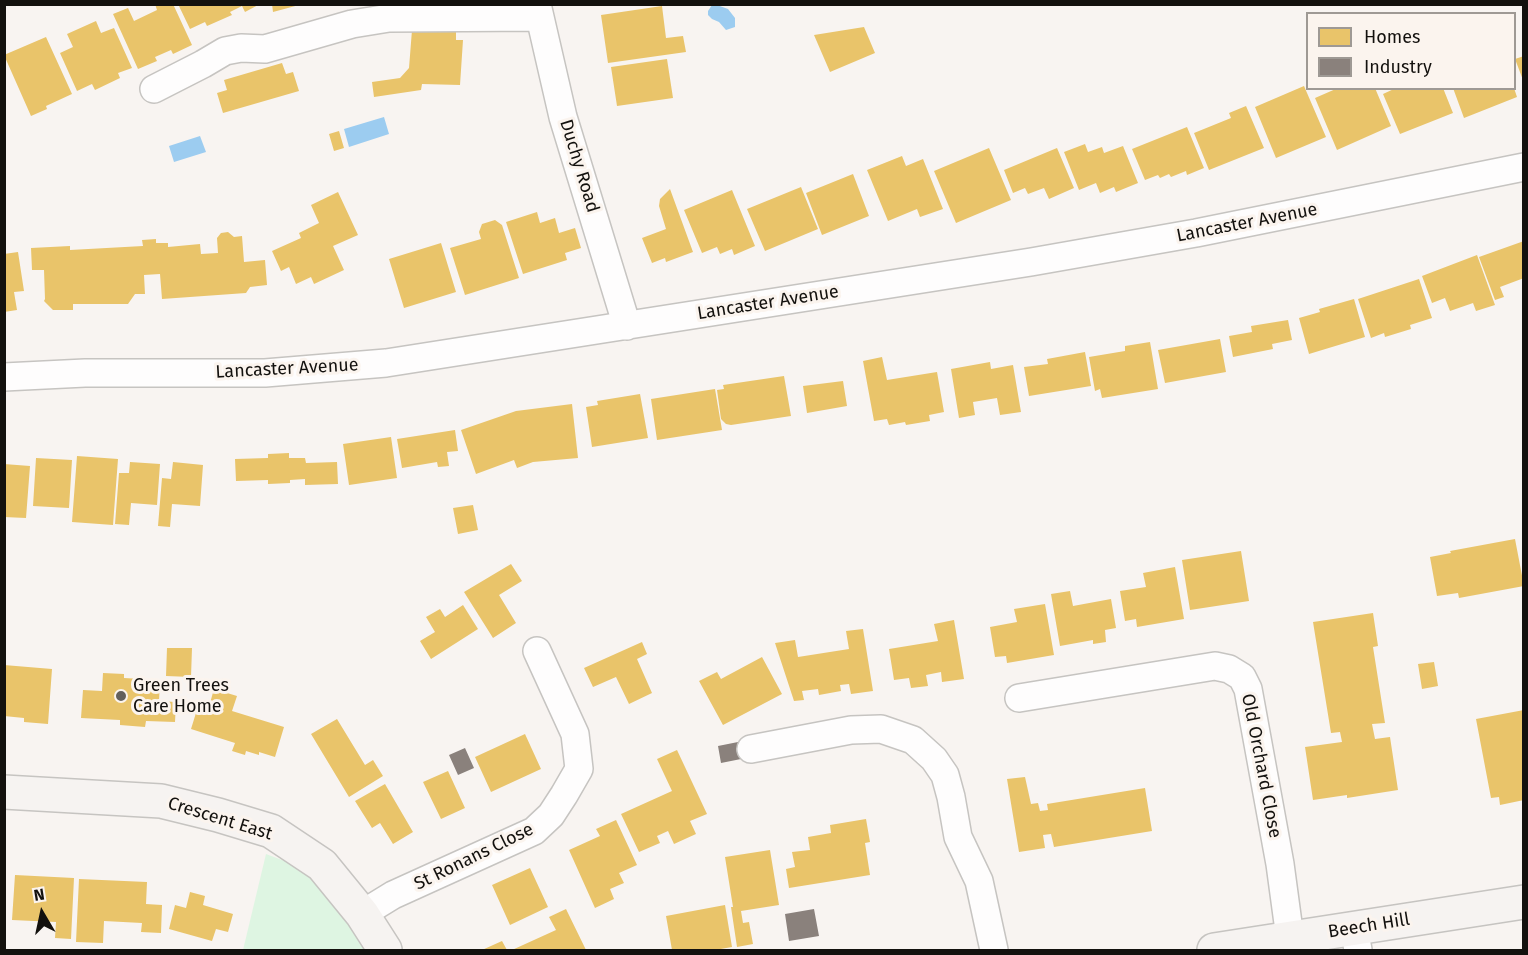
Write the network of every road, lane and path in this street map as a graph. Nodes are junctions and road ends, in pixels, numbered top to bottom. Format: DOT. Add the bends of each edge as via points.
graph roads {
  1 [pos="538,11"];
  2 [pos="154,89"];
  3 [pos="1524,167"];
  4 [pos="627,326"];
  5 [pos="4,377"];
  6 [pos="537,651"];
  7 [pos="1019,698"];
  8 [pos="751,749"];
  9 [pos="4,792"];
  10 [pos="1524,902"];
  11 [pos="362,914"];
  12 [pos="1290,938"];
  13 [pos="1356,939"];
  14 [pos="385,951"];
  15 [pos="994,951"];
  16 [pos="1214,951"];
  1 -- 2 [label="street" via="390,18 352,24 265,49 225,51"];
  1 -- 4 [label="street, Duchy Road" via="563,117"];
  3 -- 4 [label="street, Lancaster Avenue" via="1020,264"];
  4 -- 5 [label="street, Lancaster Avenue" via="326,370"];
  6 -- 11 [label="street, St Ronans Close" via="575,734 579,769 551,815 534,831 393,895"];
  7 -- 12 [label="street, Old Orchard Close" via="1215,666 1242,677 1248,689"];
  8 -- 15 [label="street" via="851,730 881,729 912,740 945,775 958,837 979,881"];
  9 -- 11 [label="street, Crescent East" via="161,801 271,831 322,865"];
  10 -- 13 [label="street, Beech Hill"];
  11 -- 14 [label="street, Crescent East"];
  12 -- 13 [label="street, Beech Hill"];
  12 -- 16 [label="street, Beech Hill"];
}
